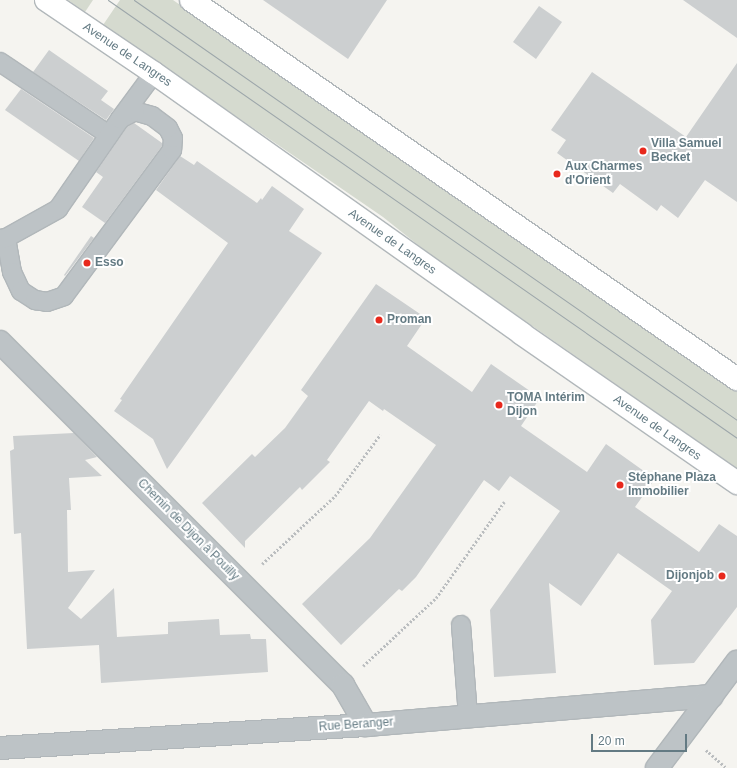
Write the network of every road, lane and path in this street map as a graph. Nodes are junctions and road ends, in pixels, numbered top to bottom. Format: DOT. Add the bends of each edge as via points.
graph roads {
  1 [pos="46,0"];
  2 [pos="191,0"];
  3 [pos="0,62"];
  4 [pos="154,73"];
  5 [pos="120,119"];
  6 [pos="109,135"];
  7 [pos="3,239"];
  8 [pos="0,342"];
  9 [pos="737,379"];
  10 [pos="380,435"];
  11 [pos="737,483"];
  12 [pos="504,502"];
  13 [pos="241,583"];
  14 [pos="461,625"];
  15 [pos="737,662"];
  16 [pos="343,685"];
  17 [pos="712,696"];
  18 [pos="468,716"];
  19 [pos="366,725"];
  20 [pos="0,748"];
  21 [pos="708,752"];
  22 [pos="657,768"];
  23 [pos="727,768"];
  1 -- 4 [label="main road, Avenue de Langres"];
  2 -- 9 [label="main road"];
  3 -- 6 [label="lane"];
  4 -- 5 [label="lane"];
  4 -- 11 [label="main road, Avenue de Langres"];
  5 -- 6 [label="lane"];
  5 -- 7 [label="lane" via="135,111 152,116 168,128 173,138 172,150 64,296 47,302 35,300 21,291 12,272"];
  6 -- 7 [label="lane" via="58,209"];
  8 -- 13 [label="street, Chemin de Dijon à Pouilly"];
  10 -- 13 [label="path" via="335,496"];
  12 -- 16 [label="path" via="436,598"];
  13 -- 16 [label="street, Chemin de Dijon à Pouilly"];
  14 -- 18 [label="lane"];
  15 -- 17 [label="street"];
  16 -- 19 [label="street, Chemin de Dijon à Pouilly"];
  17 -- 18 [label="street, Rue Beranger"];
  17 -- 22 [label="street"];
  18 -- 19 [label="street, Rue Beranger"];
  19 -- 20 [label="street, Rue Beranger"];
  21 -- 23 [label="path"];
}
